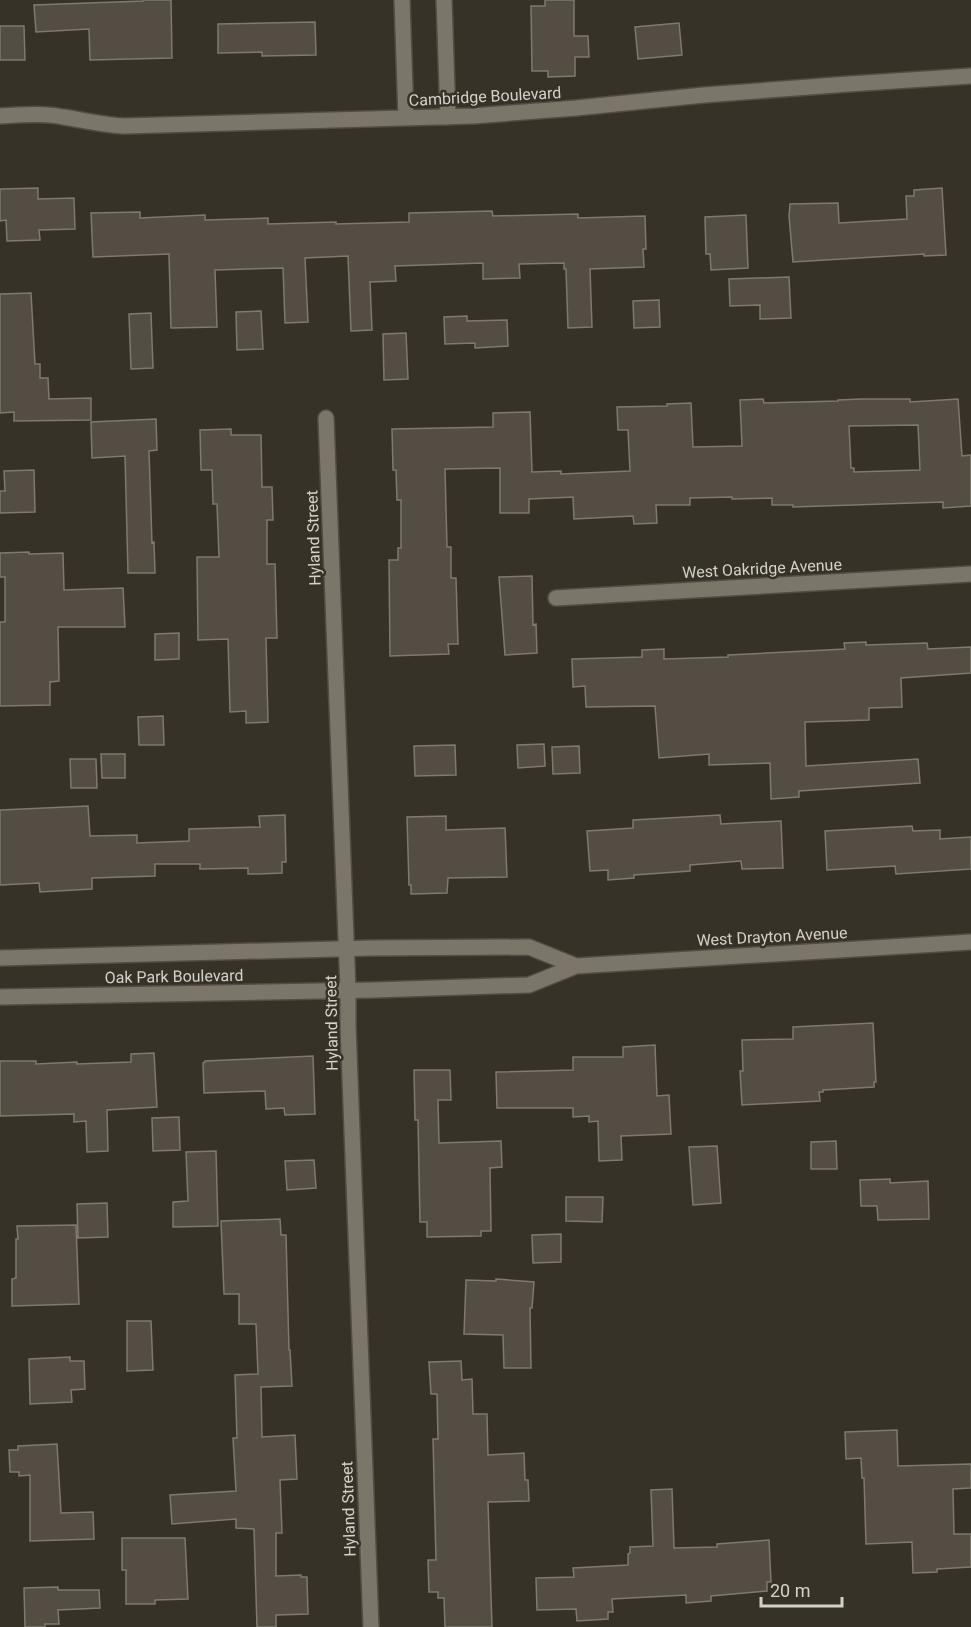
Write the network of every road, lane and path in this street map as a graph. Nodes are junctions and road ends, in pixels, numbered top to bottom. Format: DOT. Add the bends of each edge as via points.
graph roads {
  1 [pos="402,0"];
  2 [pos="444,0"];
  3 [pos="971,76"];
  4 [pos="0,116"];
  5 [pos="448,117"];
  6 [pos="406,118"];
  7 [pos="326,418"];
  8 [pos="971,574"];
  9 [pos="556,598"];
  10 [pos="971,942"];
  11 [pos="346,949"];
  12 [pos="0,958"];
  13 [pos="576,966"];
  14 [pos="348,990"];
  15 [pos="0,997"];
  16 [pos="371,1627"];
  1 -- 6 [label="street"];
  2 -- 5 [label="street"];
  3 -- 5 [label="street, Cambridge Boulevard"];
  4 -- 6 [label="street, Cambridge Boulevard" via="61,116 124,126"];
  5 -- 6 [label="street, Cambridge Boulevard"];
  7 -- 11 [label="street, Hyland Street"];
  8 -- 9 [label="street, West Oakridge Avenue"];
  10 -- 13 [label="street, West Drayton Avenue"];
  11 -- 12 [label="street, Oak Park Boulevard"];
  11 -- 13 [label="street, West Drayton Avenue" via="529,947"];
  11 -- 14 [label="street, Hyland Street"];
  13 -- 14 [label="street, West Drayton Avenue" via="529,985"];
  14 -- 15 [label="street, Oak Park Boulevard"];
  14 -- 16 [label="street, Hyland Street"];
}
